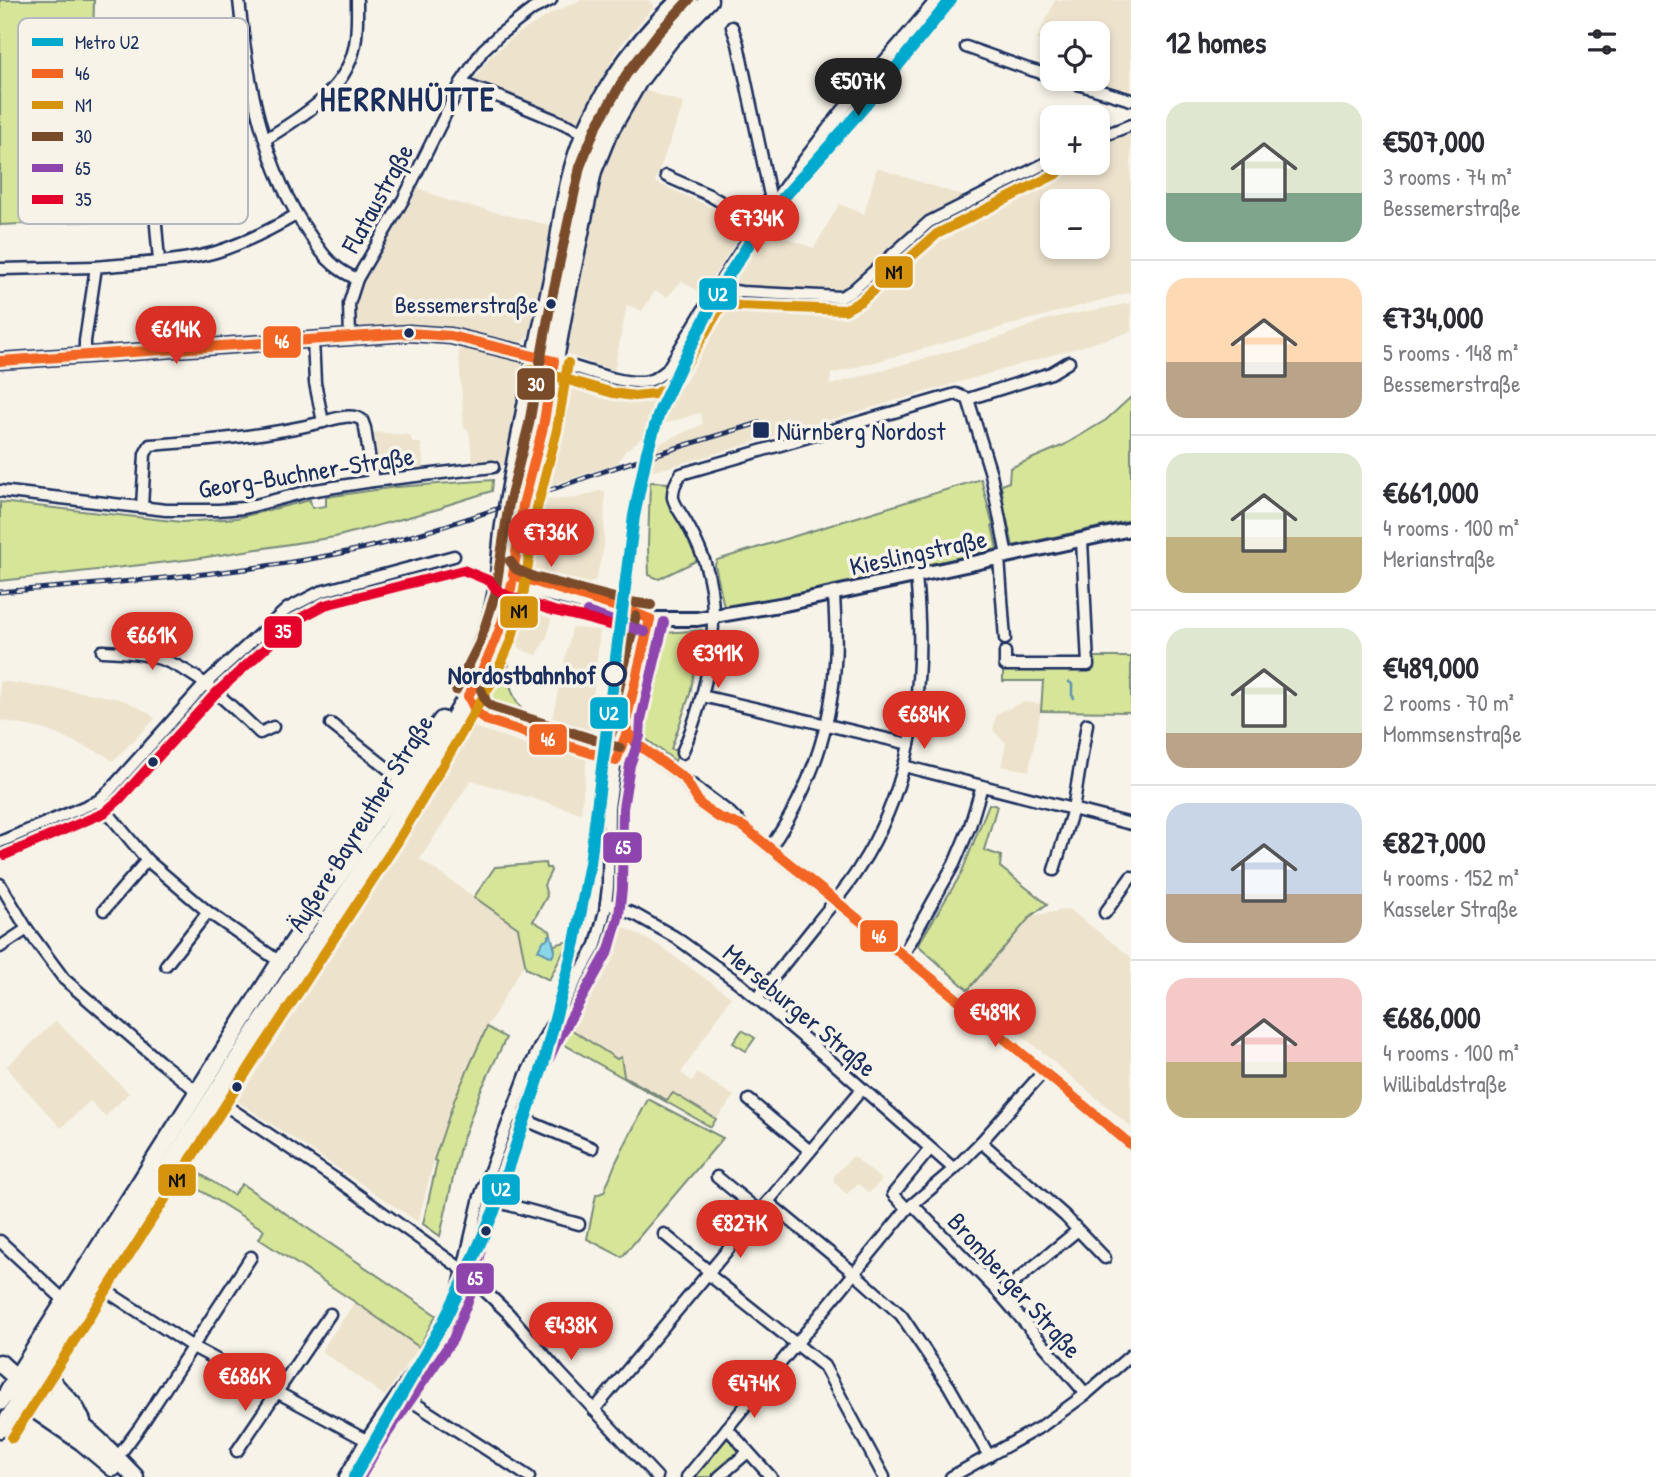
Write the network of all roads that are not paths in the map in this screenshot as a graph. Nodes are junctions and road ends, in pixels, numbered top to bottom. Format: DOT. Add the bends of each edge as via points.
graph roads {
  1 [pos="239,0"];
  2 [pos="357,0"];
  3 [pos="551,0"];
  4 [pos="680,0"];
  5 [pos="709,0"];
  6 [pos="936,0"];
  7 [pos="241,18"];
  8 [pos="732,27"];
  9 [pos="966,47"];
  10 [pos="248,71"];
  11 [pos="1040,72"];
  12 [pos="461,83"];
  13 [pos="1101,91"];
  14 [pos="1131,100"];
  15 [pos="1131,125"];
  16 [pos="1110,133"];
  17 [pos="585,135"];
  18 [pos="266,139"];
  19 [pos="1040,166"];
  20 [pos="666,176"];
  21 [pos="772,205"];
  22 [pos="296,215"];
  23 [pos="156,224"];
  24 [pos="759,224"];
  25 [pos="159,261"];
  26 [pos="96,267"];
  27 [pos="0,269"];
  28 [pos="356,279"];
  29 [pos="716,288"];
  30 [pos="547,305"];
  31 [pos="564,309"];
  32 [pos="350,337"];
  33 [pos="313,339"];
  34 [pos="85,355"];
  35 [pos="535,356"];
  36 [pos="0,361"];
  37 [pos="554,361"];
  38 [pos="1069,362"];
  39 [pos="968,398"];
  40 [pos="323,422"];
  41 [pos="493,467"];
  42 [pos="373,481"];
  43 [pos="0,491"];
  44 [pos="142,507"];
  45 [pos="1131,529"];
  46 [pos="1082,540"];
  47 [pos="454,556"];
  48 [pos="1003,557"];
  49 [pos="508,576"];
  50 [pos="916,576"];
  51 [pos="834,594"];
  52 [pos="714,617"];
  53 [pos="650,619"];
  54 [pos="1005,639"];
  55 [pos="102,651"];
  56 [pos="1005,652"];
  57 [pos="205,684"];
  58 [pos="468,696"];
  59 [pos="702,696"];
  60 [pos="331,724"];
  61 [pos="1087,724"];
  62 [pos="826,725"];
  63 [pos="272,727"];
  64 [pos="627,732"];
  65 [pos="909,744"];
  66 [pos="682,753"];
  67 [pos="616,761"];
  68 [pos="904,766"];
  69 [pos="401,779"];
  70 [pos="982,786"];
  71 [pos="98,801"];
  72 [pos="1073,809"];
  73 [pos="1131,824"];
  74 [pos="0,842"];
  75 [pos="770,848"];
  76 [pos="147,860"];
  77 [pos="1054,870"];
  78 [pos="1131,877"];
  79 [pos="0,884"];
  80 [pos="835,900"];
  81 [pos="606,903"];
  82 [pos="104,910"];
  83 [pos="208,912"];
  84 [pos="1105,913"];
  85 [pos="27,929"];
  86 [pos="0,947"];
  87 [pos="903,955"];
  88 [pos="280,962"];
  89 [pos="166,965"];
  90 [pos="757,998"];
  91 [pos="1044,1071"];
  92 [pos="862,1089"];
  93 [pos="205,1094"];
  94 [pos="749,1100"];
  95 [pos="511,1114"];
  96 [pos="981,1142"];
  97 [pos="1131,1145"];
  98 [pos="592,1148"];
  99 [pos="930,1149"];
  100 [pos="810,1151"];
  101 [pos="954,1169"];
  102 [pos="718,1177"];
  103 [pos="480,1197"];
  104 [pos="768,1202"];
  105 [pos="910,1207"];
  106 [pos="760,1212"];
  107 [pos="579,1224"];
  108 [pos="1078,1230"];
  109 [pos="664,1234"];
  110 [pos="115,1236"];
  111 [pos="0,1241"];
  112 [pos="251,1257"];
  113 [pos="1105,1258"];
  114 [pos="463,1270"];
  115 [pos="709,1273"];
  116 [pos="854,1273"];
  117 [pos="94,1283"];
  118 [pos="1000,1294"];
  119 [pos="65,1301"];
  120 [pos="330,1314"];
  121 [pos="796,1344"];
  122 [pos="193,1347"];
  123 [pos="1131,1355"];
  124 [pos="46,1359"];
  125 [pos="0,1363"];
  126 [pos="12,1391"];
  127 [pos="277,1393"];
  128 [pos="399,1393"];
  129 [pos="1086,1394"];
  130 [pos="594,1410"];
  131 [pos="727,1428"];
  132 [pos="86,1429"];
  133 [pos="0,1430"];
  134 [pos="366,1440"];
  135 [pos="237,1451"];
  136 [pos="748,1452"];
  137 [pos="989,1456"];
  138 [pos="117,1458"];
  139 [pos="123,1477"];
  140 [pos="135,1477"];
  141 [pos="345,1477"];
  142 [pos="529,1477"];
  143 [pos="657,1477"];
  144 [pos="687,1477"];
  145 [pos="719,1477"];
  146 [pos="771,1477"];
  147 [pos="884,1477"];
  148 [pos="951,1477"];
  1 -- 7 [label="street"];
  2 -- 18 [label="street" via="354,50 340,79 314,107"];
  3 -- 12 [label="street, Flataustraße" via="499,35"];
  4 -- 17 [label="main road, Äußere Bayreuther Straße" via="625,64"];
  5 -- 31 [label="main road, Äußere Bayreuther Straße" via="650,66 608,134 589,186"];
  6 -- 21 [label="street" via="821,138"];
  8 -- 21 [label="street"];
  9 -- 11 [label="street"];
  10 -- 18 [label="street"];
  12 -- 17 [label="street"];
  12 -- 28 [label="street, Flataustraße" via="403,200"];
  13 -- 14 [label="street"];
  15 -- 16 [label="street"];
  17 -- 30 [label="main road, Äußere Bayreuther Straße" via="569,183"];
  18 -- 22 [label="street"];
  19 -- 29 [label="street" via="929,222 841,297"];
  20 -- 24 [label="street"];
  21 -- 24 [label="street"];
  22 -- 25 [label="street" via="225,249"];
  22 -- 28 [label="street" via="325,257"];
  23 -- 25 [label="street"];
  24 -- 29 [label="street"];
  25 -- 26 [label="street"];
  26 -- 27 [label="street"];
  26 -- 34 [label="street"];
  28 -- 32 [label="street, Flataustraße" via="349,304"];
  29 -- 37 [label="street" via="659,377 625,381"];
  30 -- 31 [label="main road" via="556,311"];
  30 -- 35 [label="main road, Äußere Bayreuther Straße"];
  31 -- 37 [label="main road, Äußere Bayreuther Straße"];
  32 -- 33 [label="main road"];
  32 -- 35 [label="main road" via="435,334"];
  33 -- 34 [label="main road"];
  33 -- 40 [label="street"];
  34 -- 36 [label="main road"];
  35 -- 37 [label="main road"];
  35 -- 49 [label="main road, Äußere Bayreuther Straße" via="505,520"];
  37 -- 49 [label="main road, Äußere Bayreuther Straße"];
  38 -- 39 [label="street" via="1051,373"];
  39 -- 48 [label="street" via="991,474"];
  39 -- 52 [label="street" via="956,394 681,474 675,481 673,500 704,560"];
  40 -- 42 [label="street" via="352,416 362,420"];
  40 -- 44 [label="street" via="245,436 150,445 145,454"];
  41 -- 42 [label="street, Georg-Buchner-Straße"];
  42 -- 44 [label="street, Georg-Buchner-Straße" via="244,508 186,512"];
  43 -- 44 [label="street, Georg-Buchner-Straße"];
  45 -- 46 [label="street, Kieslingstraße"];
  46 -- 48 [label="street, Kieslingstraße"];
  46 -- 56 [label="street" via="1088,665 1005,665"];
  47 -- 57 [label="street" via="320,592 298,603"];
  48 -- 50 [label="street, Kieslingstraße"];
  48 -- 54 [label="street"];
  49 -- 53 [label="street, Kieslingstraße" via="540,592"];
  49 -- 58 [label="main road, Äußere Bayreuther Straße" via="505,614 494,647"];
  49 -- 69 [label="main road, Äußere Bayreuther Straße" via="475,661"];
  50 -- 51 [label="street, Kieslingstraße"];
  50 -- 65 [label="street" via="919,656"];
  51 -- 52 [label="street, Kieslingstraße"];
  51 -- 62 [label="street" via="835,661"];
  52 -- 53 [label="street, Kieslingstraße"];
  52 -- 59 [label="street"];
  53 -- 64 [label="street"];
  55 -- 57 [label="street" via="162,659"];
  57 -- 63 [label="street" via="260,733"];
  57 -- 71 [label="street"];
  58 -- 67 [label="street" via="486,720"];
  58 -- 93 [label="main road, Äußere Bayreuther Straße" via="384,835"];
  59 -- 62 [label="street"];
  59 -- 66 [label="street"];
  60 -- 69 [label="street"];
  61 -- 72 [label="street"];
  62 -- 65 [label="street"];
  62 -- 75 [label="street" via="802,796"];
  64 -- 67 [label="street"];
  64 -- 75 [label="street" via="685,779 699,804 744,827"];
  65 -- 68 [label="street"];
  67 -- 81 [label="street" via="607,816"];
  68 -- 70 [label="street"];
  68 -- 80 [label="street" via="877,836"];
  69 -- 88 [label="main road, Äußere Bayreuther Straße"];
  70 -- 72 [label="street"];
  70 -- 87 [label="street" via="954,864"];
  71 -- 74 [label="street"];
  71 -- 76 [label="street"];
  72 -- 73 [label="street"];
  72 -- 77 [label="street"];
  75 -- 80 [label="street"];
  76 -- 82 [label="street"];
  76 -- 83 [label="street"];
  78 -- 84 [label="street"];
  79 -- 85 [label="street"];
  80 -- 87 [label="street"];
  80 -- 90 [label="street"];
  81 -- 90 [label="street, Merseburger Straße" via="675,937"];
  81 -- 95 [label="street" via="596,945 537,1052"];
  83 -- 88 [label="street"];
  83 -- 89 [label="street"];
  85 -- 86 [label="street"];
  85 -- 93 [label="street" via="64,979 151,1055"];
  87 -- 91 [label="street"];
  88 -- 93 [label="main road, Äußere Bayreuther Straße"];
  90 -- 92 [label="street, Merseburger Straße"];
  91 -- 96 [label="street"];
  91 -- 97 [label="street"];
  92 -- 99 [label="street, Merseburger Straße"];
  92 -- 100 [label="street"];
  93 -- 110 [label="main road, Äußere Bayreuther Straße"];
  93 -- 114 [label="street" via="344,1184"];
  94 -- 100 [label="street"];
  95 -- 98 [label="street"];
  95 -- 103 [label="street"];
  96 -- 101 [label="street"];
  96 -- 108 [label="street"];
  99 -- 101 [label="street, Merseburger Straße"];
  99 -- 105 [label="street" via="893,1194"];
  100 -- 104 [label="street"];
  101 -- 105 [label="street"];
  102 -- 106 [label="street"];
  103 -- 107 [label="street"];
  103 -- 114 [label="street"];
  104 -- 106 [label="street"];
  104 -- 116 [label="street"];
  105 -- 116 [label="street"];
  105 -- 118 [label="street, Bromberger Straße"];
  106 -- 115 [label="street"];
  108 -- 113 [label="street"];
  108 -- 118 [label="street"];
  109 -- 115 [label="street"];
  110 -- 117 [label="main road, Äußere Bayreuther Straße"];
  110 -- 119 [label="main road, Äußere Bayreuther Straße"];
  111 -- 119 [label="street"];
  112 -- 122 [label="street"];
  114 -- 128 [label="street" via="441,1332"];
  114 -- 130 [label="street"];
  115 -- 121 [label="street"];
  115 -- 130 [label="street"];
  116 -- 121 [label="street"];
  116 -- 137 [label="street" via="901,1315"];
  117 -- 122 [label="street"];
  117 -- 124 [label="main road, Äußere Bayreuther Straße"];
  118 -- 129 [label="street, Bromberger Straße"];
  119 -- 126 [label="main road, Äußere Bayreuther Straße"];
  120 -- 127 [label="street"];
  121 -- 131 [label="street"];
  121 -- 147 [label="street" via="824,1366"];
  122 -- 127 [label="street"];
  122 -- 138 [label="street"];
  123 -- 129 [label="street"];
  124 -- 126 [label="main road, Äußere Bayreuther Straße"];
  124 -- 132 [label="main road" via="50,1379 75,1407"];
  125 -- 126 [label="main road"];
  126 -- 132 [label="main road" via="66,1413"];
  126 -- 133 [label="main road, Äußere Bayreuther Straße"];
  126 -- 139 [label="main road"];
  127 -- 134 [label="street"];
  127 -- 135 [label="street"];
  128 -- 134 [label="street"];
  128 -- 142 [label="street"];
  129 -- 137 [label="street"];
  130 -- 143 [label="street"];
  131 -- 136 [label="street"];
  131 -- 144 [label="street"];
  132 -- 138 [label="main road"];
  134 -- 141 [label="street"];
  136 -- 145 [label="street"];
  136 -- 146 [label="street"];
  137 -- 148 [label="street"];
  138 -- 140 [label="main road"];
}
